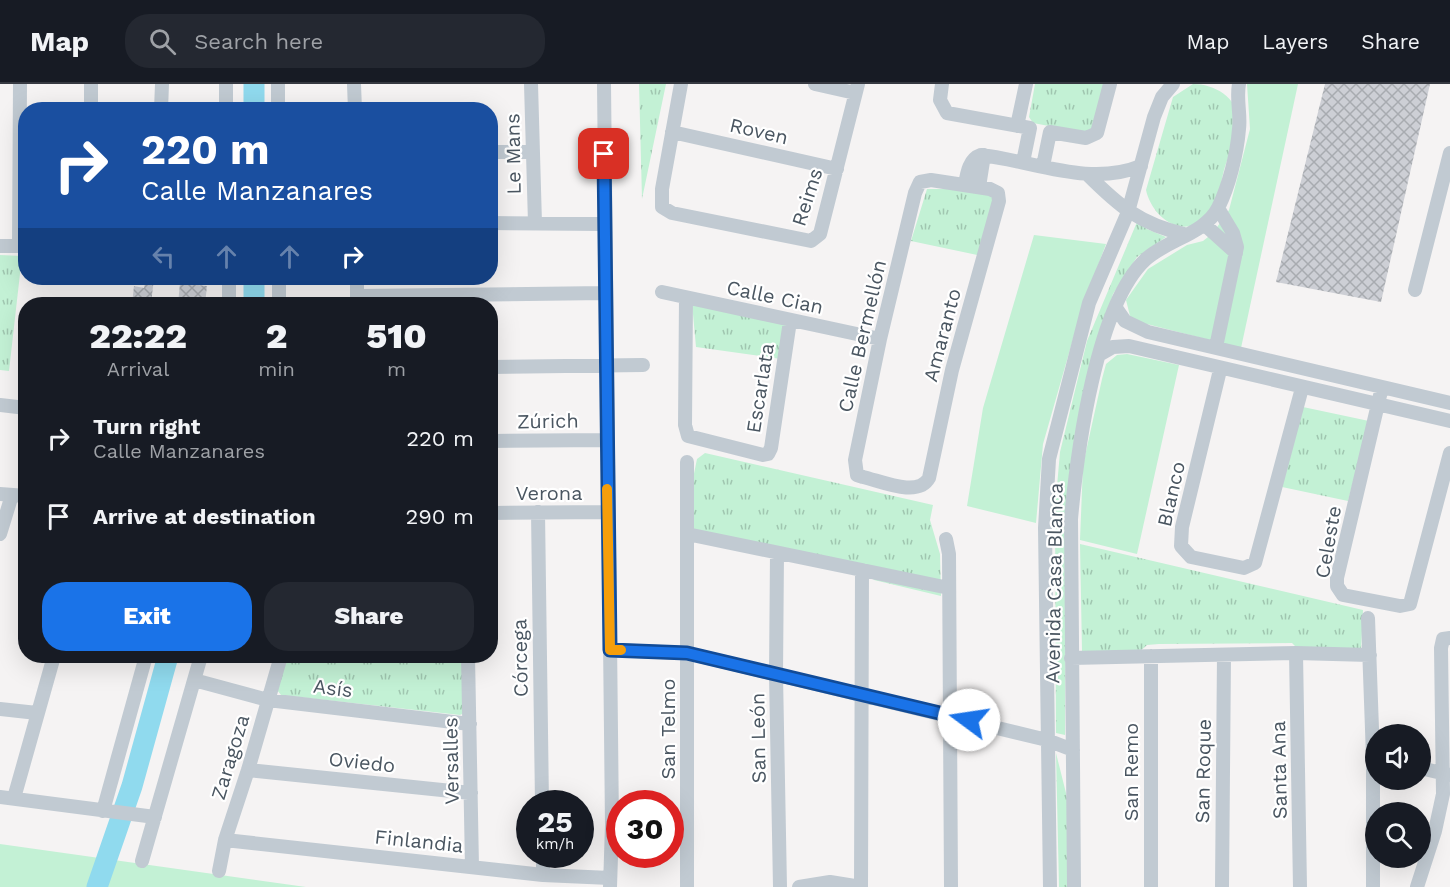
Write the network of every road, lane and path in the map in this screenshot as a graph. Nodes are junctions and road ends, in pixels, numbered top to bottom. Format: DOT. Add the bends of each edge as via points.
graph roads {
  1 [pos="20,84"];
  2 [pos="91,84"];
  3 [pos="162,84"];
  4 [pos="226,84"];
  5 [pos="278,84"];
  6 [pos="354,84"];
  7 [pos="531,84"];
  8 [pos="604,84"];
  9 [pos="681,84"];
  10 [pos="815,84"];
  11 [pos="942,84"];
  12 [pos="1026,84"];
  13 [pos="1110,84"];
  14 [pos="1173,84"];
  15 [pos="1226,84"];
  16 [pos="857,88"];
  17 [pos="1238,89"];
  18 [pos="20,102"];
  19 [pos="91,102"];
  20 [pos="161,102"];
  21 [pos="226,102"];
  22 [pos="278,102"];
  23 [pos="355,102"];
  24 [pos="1023,127"];
  25 [pos="672,132"];
  26 [pos="498,152"];
  27 [pos="532,152"];
  28 [pos="1450,153"];
  29 [pos="1023,162"];
  30 [pos="1043,166"];
  31 [pos="1141,166"];
  32 [pos="837,169"];
  33 [pos="1088,175"];
  34 [pos="972,186"];
  35 [pos="999,196"];
  36 [pos="1218,208"];
  37 [pos="1128,212"];
  38 [pos="498,223"];
  39 [pos="535,223"];
  40 [pos="604,224"];
  41 [pos="1205,225"];
  42 [pos="1184,234"];
  43 [pos="0,246"];
  44 [pos="18,246"];
  45 [pos="1236,253"];
  46 [pos="1415,290"];
  47 [pos="662,292"];
  48 [pos="605,293"];
  49 [pos="463,297"];
  50 [pos="686,298"];
  51 [pos="1116,308"];
  52 [pos="790,321"];
  53 [pos="1148,332"];
  54 [pos="880,339"];
  55 [pos="1188,341"];
  56 [pos="1216,347"];
  57 [pos="1143,350"];
  58 [pos="1099,354"];
  59 [pos="1184,360"];
  60 [pos="606,364"];
  61 [pos="643,365"];
  62 [pos="498,367"];
  63 [pos="1219,376"];
  64 [pos="1339,376"];
  65 [pos="1382,387"];
  66 [pos="1301,394"];
  67 [pos="1335,395"];
  68 [pos="1450,403"];
  69 [pos="0,405"];
  70 [pos="18,407"];
  71 [pos="1376,411"];
  72 [pos="1450,421"];
  73 [pos="606,440"];
  74 [pos="498,441"];
  75 [pos="1450,453"];
  76 [pos="687,462"];
  77 [pos="926,484"];
  78 [pos="12,495"];
  79 [pos="538,512"];
  80 [pos="607,512"];
  81 [pos="498,513"];
  82 [pos="0,534"];
  83 [pos="687,534"];
  84 [pos="946,539"];
  85 [pos="777,553"];
  86 [pos="862,570"];
  87 [pos="949,588"];
  88 [pos="1368,618"];
  89 [pos="1446,638"];
  90 [pos="610,650"];
  91 [pos="687,653"];
  92 [pos="1296,653"];
  93 [pos="1224,655"];
  94 [pos="1370,655"];
  95 [pos="1150,656"];
  96 [pos="1071,658"];
  97 [pos="52,663"];
  98 [pos="144,663"];
  99 [pos="199,663"];
  100 [pos="279,663"];
  101 [pos="468,663"];
  102 [pos="776,675"];
  103 [pos="194,680"];
  104 [pos="861,694"];
  105 [pos="268,700"];
  106 [pos="0,709"];
  107 [pos="37,713"];
  108 [pos="950,716"];
  109 [pos="470,724"];
  110 [pos="1373,724"];
  111 [pos="1047,740"];
  112 [pos="1073,750"];
  113 [pos="248,770"];
  114 [pos="1431,770"];
  115 [pos="1447,774"];
  116 [pos="542,790"];
  117 [pos="1374,790"];
  118 [pos="471,793"];
  119 [pos="7,797"];
  120 [pos="108,812"];
  121 [pos="155,818"];
  122 [pos="225,840"];
  123 [pos="142,861"];
  124 [pos="472,867"];
  125 [pos="543,868"];
  126 [pos="219,871"];
  127 [pos="543,875"];
  128 [pos="610,882"];
  129 [pos="830,885"];
  130 [pos="687,887"];
  131 [pos="780,887"];
  132 [pos="799,887"];
  133 [pos="861,887"];
  134 [pos="951,887"];
  135 [pos="1050,887"];
  136 [pos="1074,887"];
  137 [pos="1151,887"];
  138 [pos="1222,887"];
  139 [pos="1300,887"];
  140 [pos="1373,887"];
  141 [pos="1417,887"];
  1 -- 18 [label="street"];
  2 -- 19 [label="street"];
  3 -- 20 [label="street"];
  4 -- 21 [label="street"];
  5 -- 22 [label="street"];
  6 -- 23 [label="street"];
  7 -- 27 [label="street, Le Mans"];
  8 -- 40 [label="street"];
  9 -- 25 [label="street"];
  10 -- 16 [label="street"];
  11 -- 24 [label="street" via="942,107 947,113"];
  12 -- 24 [label="street"];
  13 -- 30 [label="street" via="1097,133 1086,138 1050,132"];
  14 -- 31 [label="street, Avenida Casa Blanca" via="1162,97 1154,117"];
  15 -- 17 [label="street"];
  16 -- 32 [label="street, Reims"];
  17 -- 36 [label="street, Avenida Casa Blanca" via="1239,130"];
  24 -- 29 [label="street"];
  25 -- 32 [label="street, Roven"];
  25 -- 32 [label="street, Reims" via="662,189 662,207 672,213 811,241 820,234"];
  26 -- 27 [label="street"];
  27 -- 39 [label="street, Le Mans"];
  28 -- 46 [label="street"];
  29 -- 30 [label="street"];
  29 -- 34 [label="street" via="984,155"];
  30 -- 33 [label="street"];
  31 -- 33 [label="street" via="1121,173"];
  31 -- 37 [label="street, Avenida Casa Blanca"];
  33 -- 37 [label="street"];
  34 -- 35 [label="street, Calle Bermellón" via="995,191"];
  34 -- 54 [label="street, Calle Bermellón" via="926,180 918,186"];
  35 -- 77 [label="street, Amaranto" via="951,370"];
  36 -- 41 [label="street, Avenida Casa Blanca"];
  36 -- 45 [label="street" via="1233,233"];
  37 -- 42 [label="street"];
  37 -- 111 [label="street, Avenida Casa Blanca" via="1081,326 1049,459"];
  38 -- 39 [label="street"];
  39 -- 40 [label="street"];
  40 -- 48 [label="street"];
  41 -- 42 [label="street, Avenida Casa Blanca"];
  41 -- 45 [label="street"];
  42 -- 51 [label="street, Avenida Casa Blanca" via="1145,260 1125,286"];
  43 -- 44 [label="street"];
  45 -- 56 [label="street"];
  47 -- 50 [label="street, Calle Cian"];
  48 -- 49 [label="street"];
  48 -- 60 [label="street"];
  50 -- 52 [label="street, Calle Cian"];
  50 -- 52 [label="street, Escarlata" via="688,436 759,454 768,454 771,448"];
  51 -- 53 [label="street" via="1125,321"];
  51 -- 58 [label="street, Avenida Casa Blanca"];
  52 -- 54 [label="street, Calle Cian"];
  53 -- 55 [label="street"];
  53 -- 57 [label="street"];
  54 -- 77 [label="street, Calle Bermellón" via="855,460 857,475 914,489"];
  55 -- 56 [label="street"];
  55 -- 59 [label="street"];
  56 -- 64 [label="street"];
  57 -- 58 [label="street" via="1120,345"];
  57 -- 59 [label="street"];
  58 -- 96 [label="street, Avenida Casa Blanca" via="1076,466 1071,519"];
  59 -- 63 [label="street"];
  60 -- 61 [label="street"];
  60 -- 62 [label="street"];
  60 -- 73 [label="street"];
  63 -- 66 [label="street"];
  63 -- 66 [label="street, Blanco" via="1182,527 1181,546 1191,558 1244,568 1255,563"];
  64 -- 65 [label="street"];
  64 -- 67 [label="street"];
  65 -- 68 [label="street"];
  65 -- 71 [label="street"];
  66 -- 67 [label="street"];
  67 -- 71 [label="street"];
  69 -- 70 [label="street"];
  71 -- 72 [label="street"];
  71 -- 75 [label="street, Celeste" via="1337,578 1343,595 1400,606 1410,604"];
  73 -- 74 [label="street, Zúrich"];
  73 -- 80 [label="street"];
  76 -- 83 [label="street, San Telmo"];
  78 -- 82 [label="street"];
  79 -- 80 [label="street, Verona"];
  79 -- 81 [label="street, Verona"];
  79 -- 116 [label="street, Córcega"];
  80 -- 90 [label="street"];
  83 -- 85 [label="street"];
  83 -- 91 [label="street, San Telmo"];
  84 -- 87 [label="street"];
  85 -- 86 [label="street"];
  85 -- 102 [label="street, San León"];
  86 -- 87 [label="street"];
  86 -- 104 [label="street"];
  87 -- 108 [label="street"];
  88 -- 94 [label="street"];
  89 -- 115 [label="street"];
  90 -- 91 [label="street"];
  90 -- 128 [label="street"];
  91 -- 102 [label="street"];
  91 -- 130 [label="street, San Telmo"];
  92 -- 93 [label="street"];
  92 -- 94 [label="street"];
  92 -- 139 [label="street, Santa Ana"];
  93 -- 95 [label="street"];
  93 -- 138 [label="street, San Roque"];
  94 -- 110 [label="street"];
  95 -- 96 [label="street"];
  95 -- 137 [label="street, San Remo"];
  96 -- 112 [label="street, Avenida Casa Blanca"];
  97 -- 107 [label="street"];
  98 -- 120 [label="street"];
  99 -- 103 [label="street"];
  100 -- 105 [label="street, Zaragoza"];
  101 -- 109 [label="street, Versalles"];
  102 -- 104 [label="street"];
  102 -- 131 [label="street, San León"];
  103 -- 105 [label="street, Asís"];
  103 -- 121 [label="street"];
  104 -- 108 [label="street"];
  104 -- 133 [label="street"];
  105 -- 109 [label="street, Asís"];
  105 -- 113 [label="street, Zaragoza"];
  106 -- 107 [label="street"];
  107 -- 119 [label="street"];
  108 -- 111 [label="street"];
  108 -- 134 [label="street"];
  109 -- 118 [label="street, Versalles"];
  111 -- 112 [label="street"];
  111 -- 135 [label="street, Avenida Casa Blanca"];
  112 -- 136 [label="street, Avenida Casa Blanca"];
  113 -- 118 [label="street, Oviedo"];
  113 -- 122 [label="street, Zaragoza"];
  114 -- 115 [label="street"];
  115 -- 141 [label="street" via="1435,831"];
  117 -- 140 [label="street"];
  118 -- 124 [label="street, Versalles"];
  119 -- 120 [label="street"];
  120 -- 121 [label="street"];
  121 -- 123 [label="street"];
  122 -- 124 [label="street, Finlandia"];
  122 -- 126 [label="street, Zaragoza"];
  124 -- 127 [label="street, Finlandia"];
  125 -- 127 [label="street"];
  127 -- 128 [label="street, Finlandia"];
  129 -- 132 [label="street"];
  129 -- 133 [label="street"];
}
